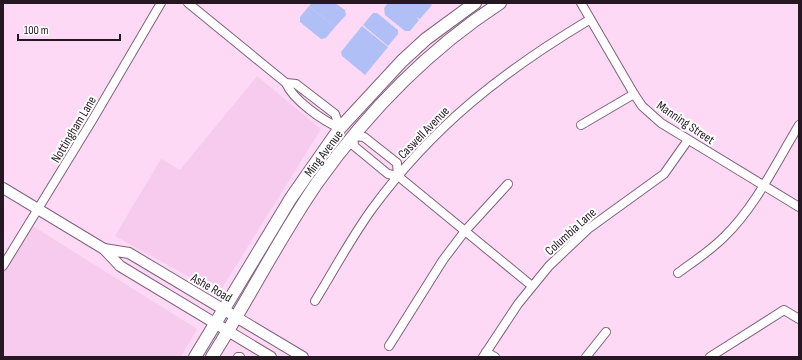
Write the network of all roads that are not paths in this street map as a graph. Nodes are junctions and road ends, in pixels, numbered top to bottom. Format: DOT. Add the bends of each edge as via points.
graph roads {
  1 [pos="161,3"];
  2 [pos="188,3"];
  3 [pos="475,3"];
  4 [pos="500,3"];
  5 [pos="581,3"];
  6 [pos="589,20"];
  7 [pos="377,87"];
  8 [pos="634,94"];
  9 [pos="581,125"];
  10 [pos="799,125"];
  11 [pos="340,128"];
  12 [pos="353,136"];
  13 [pos="688,140"];
  14 [pos="398,176"];
  15 [pos="317,184"];
  16 [pos="508,184"];
  17 [pos="762,185"];
  18 [pos="3,188"];
  19 [pos="799,207"];
  20 [pos="38,209"];
  21 [pos="465,231"];
  22 [pos="104,249"];
  23 [pos="3,266"];
  24 [pos="678,273"];
  25 [pos="532,286"];
  26 [pos="315,301"];
  27 [pos="223,309"];
  28 [pos="237,316"];
  29 [pos="799,319"];
  30 [pos="215,323"];
  31 [pos="228,331"];
  32 [pos="606,332"];
  33 [pos="389,346"];
  34 [pos="485,354"];
  35 [pos="195,357"];
  36 [pos="212,357"];
  37 [pos="271,357"];
  38 [pos="303,357"];
  39 [pos="495,357"];
  40 [pos="586,357"];
  41 [pos="710,357"];
  1 -- 20 [label="street, Nottingham Lane"];
  2 -- 11 [label="street" via="286,83 296,84 335,114"];
  3 -- 7 [label="main road, Ming Avenue" via="426,39"];
  4 -- 12 [label="main road, Ming Avenue" via="461,31 416,69"];
  5 -- 6 [label="street, Manning Street"];
  6 -- 8 [label="street, Manning Street"];
  6 -- 14 [label="street, Caswell Avenue" via="530,56 479,94 440,130"];
  7 -- 11 [label="main road, Ming Avenue"];
  7 -- 12 [label="main road" via="354,121"];
  8 -- 9 [label="street"];
  8 -- 13 [label="street, Manning Street" via="652,116"];
  10 -- 17 [label="street"];
  11 -- 15 [label="main road" via="341,138"];
  11 -- 27 [label="main road, Ming Avenue" via="291,198"];
  12 -- 14 [label="street" via="354,146 388,174"];
  12 -- 14 [label="street" via="364,137 397,163"];
  12 -- 15 [label="main road, Ming Avenue"];
  13 -- 17 [label="street, Manning Street"];
  13 -- 25 [label="street, Columbia Lane" via="664,174 588,229"];
  14 -- 21 [label="street"];
  14 -- 26 [label="street, Caswell Avenue" via="358,231"];
  15 -- 28 [label="main road, Ming Avenue"];
  16 -- 21 [label="street"];
  17 -- 19 [label="street, Manning Street"];
  17 -- 24 [label="street" via="744,214 723,238"];
  18 -- 20 [label="street, Ashe Road"];
  20 -- 22 [label="street, Ashe Road"];
  20 -- 23 [label="street, Nottingham Lane"];
  21 -- 25 [label="street"];
  21 -- 33 [label="street" via="431,277"];
  22 -- 27 [label="street, Ashe Road" via="129,253"];
  22 -- 30 [label="street, Ashe Road" via="120,266"];
  25 -- 34 [label="street, Columbia Lane"];
  27 -- 28 [label="street, Ashe Road"];
  27 -- 30 [label="main road, Ming Avenue"];
  28 -- 31 [label="main road, Ming Avenue"];
  28 -- 38 [label="street, Ashe Road"];
  29 -- 41 [label="street" via="784,310"];
  30 -- 31 [label="street, Ashe Road"];
  30 -- 35 [label="main road, Ming Avenue"];
  31 -- 36 [label="main road, Ming Avenue"];
  31 -- 37 [label="street, Ashe Road"];
  32 -- 40 [label="street"];
  34 -- 39 [label="street"];
}
